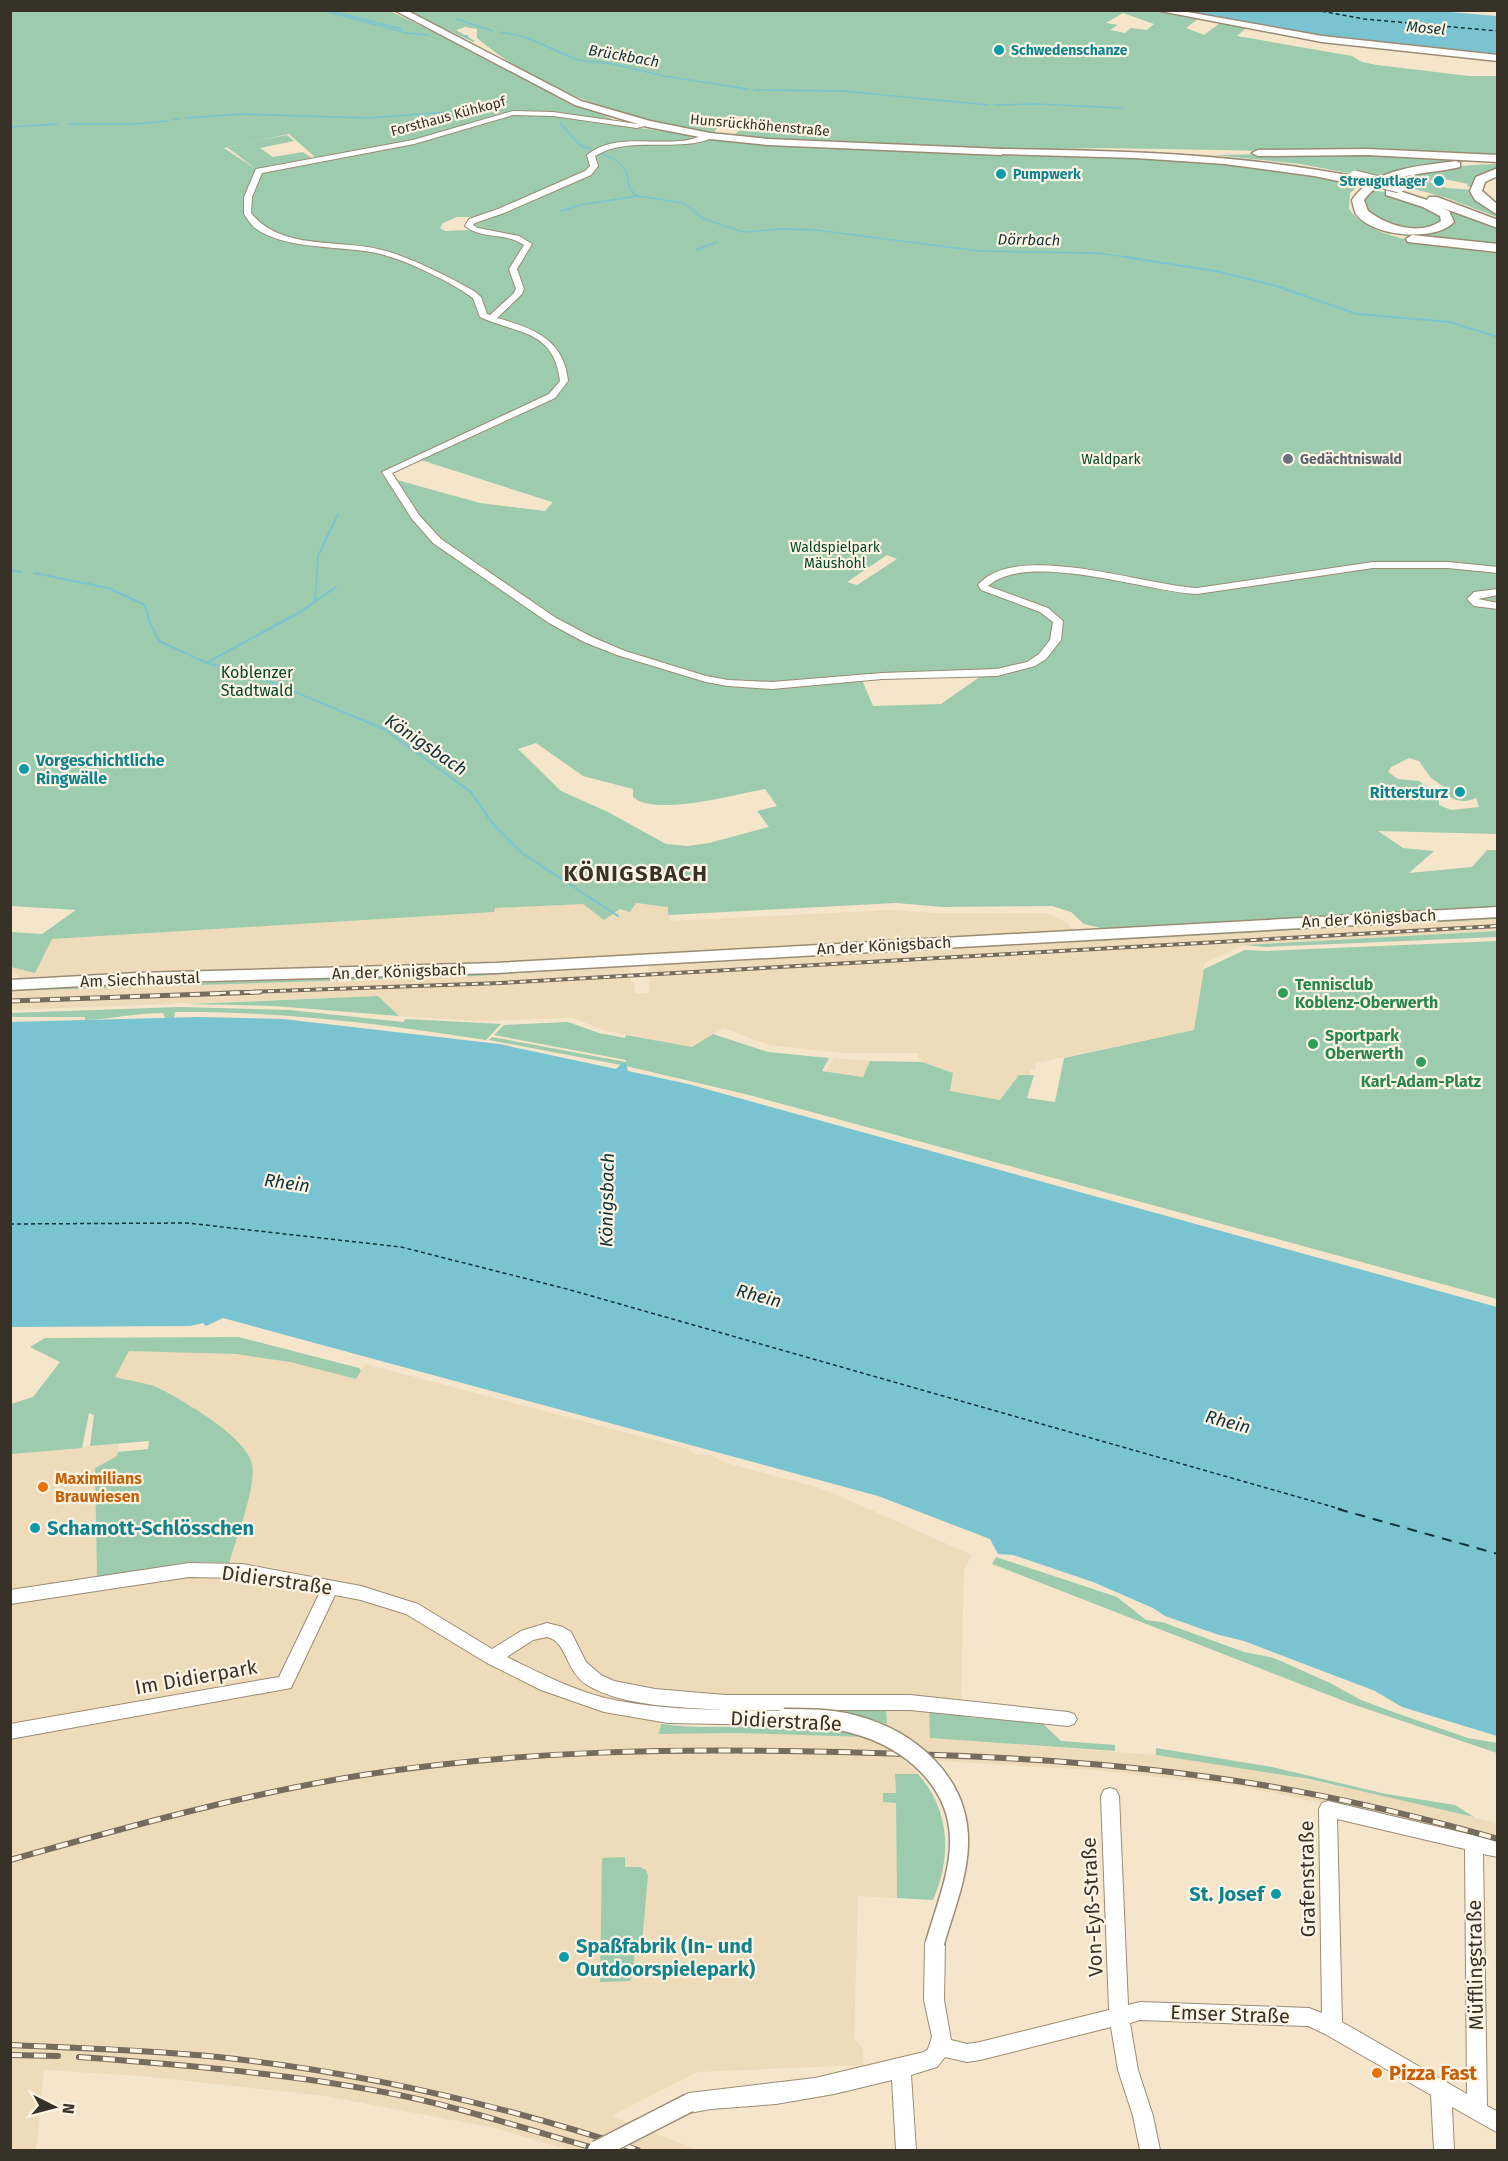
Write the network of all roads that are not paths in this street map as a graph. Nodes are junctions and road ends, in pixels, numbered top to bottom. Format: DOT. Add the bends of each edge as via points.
graph roads {
  1 [pos="398,10"];
  2 [pos="1159,10"];
  3 [pos="1497,58"];
  4 [pos="648,124"];
  5 [pos="710,136"];
  6 [pos="1001,152"];
  7 [pos="1160,152"];
  8 [pos="1497,162"];
  9 [pos="1497,171"];
  10 [pos="1354,179"];
  11 [pos="1394,189"];
  12 [pos="1497,211"];
  13 [pos="1497,222"];
  14 [pos="1497,248"];
  15 [pos="492,319"];
  16 [pos="1497,570"];
  17 [pos="1497,592"];
  18 [pos="1497,606"];
  19 [pos="1497,912"];
  20 [pos="270,974"];
  21 [pos="10,985"];
  22 [pos="330,1588"];
  23 [pos="10,1597"];
  24 [pos="493,1658"];
  25 [pos="1068,1719"];
  26 [pos="10,1732"];
  27 [pos="1110,1796"];
  28 [pos="1474,1842"];
  29 [pos="1497,1849"];
  30 [pos="1119,2016"];
  31 [pos="1332,2027"];
  32 [pos="941,2046"];
  33 [pos="901,2068"];
  34 [pos="1441,2090"];
  35 [pos="1477,2112"];
  36 [pos="1497,2123"];
  37 [pos="597,2151"];
  38 [pos="906,2151"];
  39 [pos="1150,2151"];
  40 [pos="1444,2151"];
  1 -- 4 [label="main road, Hunsrückhöhenstraße" via="578,103"];
  2 -- 3 [label="main road" via="1322,39"];
  4 -- 5 [label="main road, Hunsrückhöhenstraße"];
  4 -- 15 [label="street, Forsthaus Kühkopf" via="513,113 414,142 257,172 246,207 259,227 292,240 390,254 473,293 481,313"];
  5 -- 6 [label="main road, Hunsrückhöhenstraße" via="866,148"];
  5 -- 15 [label="street" via="695,141 598,150 591,155 594,166 588,173 472,221 472,229 520,238 528,244 512,268 512,278 520,290"];
  6 -- 7 [label="highway"];
  6 -- 10 [label="highway" via="1203,158"];
  7 -- 8 [label="highway" via="1368,152"];
  7 -- 10 [label="highway" via="1280,162"];
  8 -- 11 [label="highway" via="1407,173 1366,188 1358,200 1362,213 1384,226 1414,231 1439,228 1448,222 1445,214"];
  8 -- 14 [label="highway" via="1439,165 1391,174 1361,188 1355,193 1352,206 1368,223 1403,237"];
  9 -- 12 [label="highway" via="1480,180 1476,191"];
  10 -- 11 [label="highway" via="1361,184"];
  11 -- 13 [label="highway" via="1447,201"];
  15 -- 16 [label="street" via="520,326 541,337 561,364 561,387 536,405 387,472 410,511 440,543 563,626 635,657 703,679 769,685 988,672 1032,664 1052,646 1059,622 1047,611 983,586 988,578 1006,572 1102,573 1170,589 1197,591 1373,565"];
  17 -- 18 [label="street" via="1472,598 1478,604"];
  19 -- 20 [label="main road, An der Königsbach" via="496,968"];
  20 -- 21 [label="main road, Am Siechhaustal"];
  22 -- 23 [label="street, Didierstraße" via="242,1571 189,1570"];
  22 -- 24 [label="street, Didierstraße" via="412,1609"];
  22 -- 26 [label="street, Im Didierpark" via="285,1683"];
  24 -- 25 [label="street, Didierstraße" via="511,1643 533,1633 558,1633 566,1638 576,1663 586,1674 619,1690 695,1701 904,1702"];
  24 -- 32 [label="street, Didierstraße, bridge" via="547,1686 604,1705 668,1716 830,1721 891,1737 920,1757 953,1802 960,1843 935,1943 934,2000"];
  27 -- 30 [label="street, Von-Eyß-Straße"];
  28 -- 29 [label="street"];
  28 -- 31 [label="street, Grafenstraße" via="1328,1809"];
  28 -- 35 [label="street, Müfflingstraße"];
  30 -- 31 [label="street, Emser Straße" via="1140,2011 1309,2017"];
  30 -- 32 [label="street, Emser Straße" via="980,2051 967,2053"];
  30 -- 39 [label="street, Von-Eyß-Straße" via="1128,2070"];
  31 -- 34 [label="street, Emser Straße"];
  32 -- 33 [label="street" via="930,2060"];
  33 -- 37 [label="street, bridge" via="774,2095 689,2103"];
  33 -- 38 [label="street"];
  34 -- 35 [label="street, Emser Straße"];
  34 -- 40 [label="street"];
  35 -- 36 [label="street, Emser Straße"];
}
